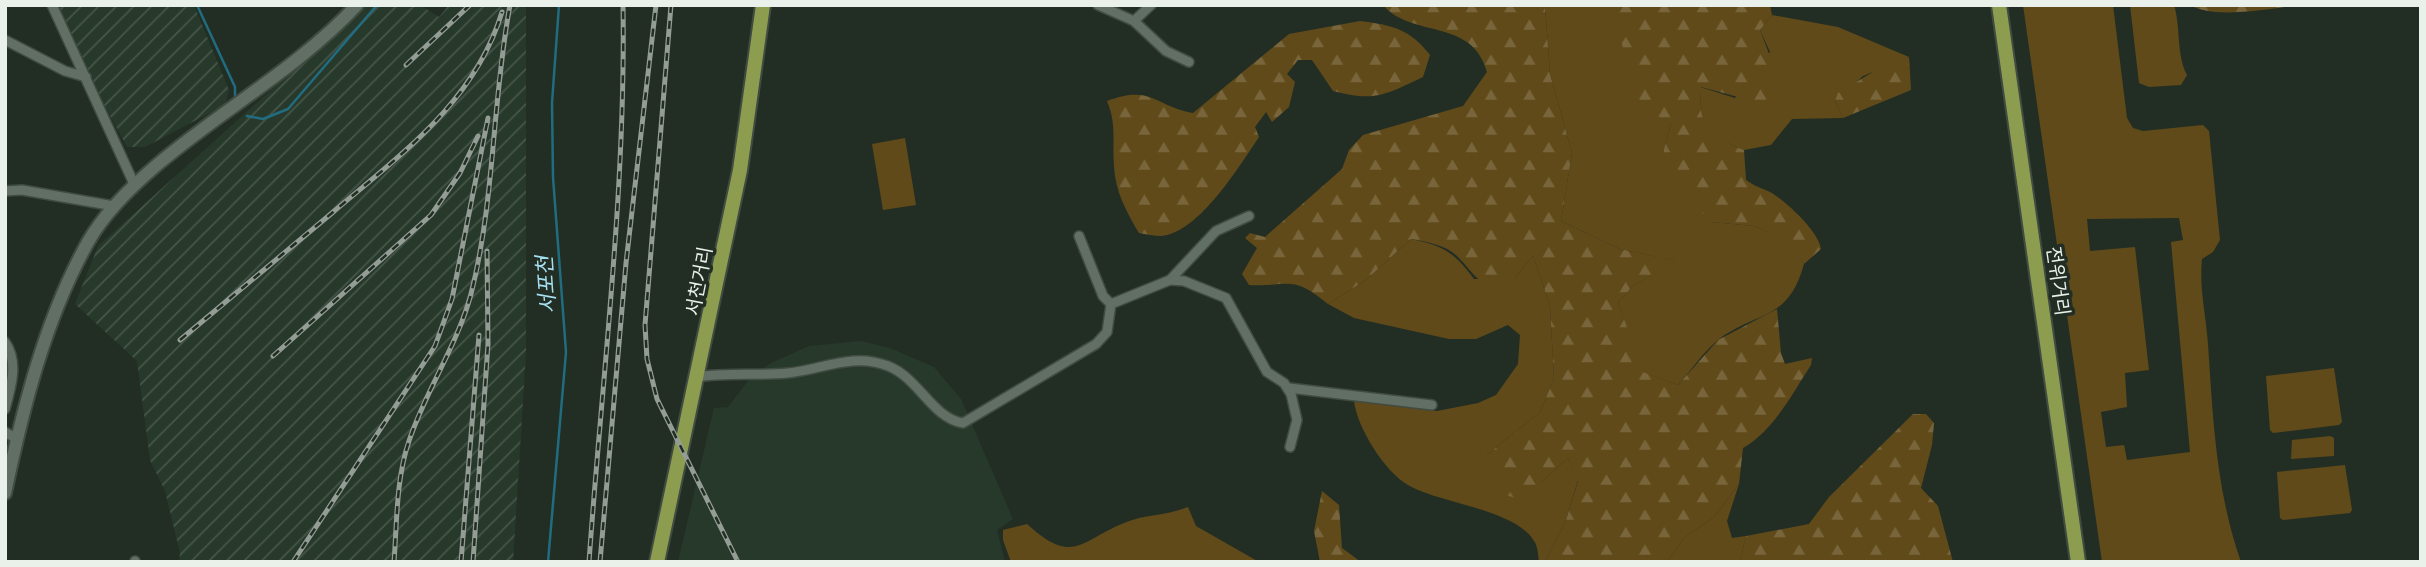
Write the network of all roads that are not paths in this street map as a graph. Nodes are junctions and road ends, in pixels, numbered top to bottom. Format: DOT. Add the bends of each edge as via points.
graph roads {
  1 [pos="52,5"];
  2 [pos="357,5"];
  3 [pos="763,5"];
  4 [pos="1098,5"];
  5 [pos="1151,5"];
  6 [pos="1999,5"];
  7 [pos="2009,5"];
  8 [pos="1134,22"];
  9 [pos="5,40"];
  10 [pos="1189,62"];
  11 [pos="86,77"];
  12 [pos="135,186"];
  13 [pos="5,191"];
  14 [pos="114,206"];
  15 [pos="1249,216"];
  16 [pos="1079,236"];
  17 [pos="1170,280"];
  18 [pos="1111,304"];
  19 [pos="5,342"];
  20 [pos="696,377"];
  21 [pos="1289,388"];
  22 [pos="1432,405"];
  23 [pos="5,410"];
  24 [pos="11,435"];
  25 [pos="1290,447"];
  26 [pos="5,493"];
  27 [pos="657,562"];
  28 [pos="2078,562"];
  29 [pos="2086,562"];
  1 -- 11 [label="street"];
  2 -- 12 [label="street" via="312,47"];
  3 -- 20 [label="main road, 서천거리" via="740,170"];
  4 -- 8 [label="street"];
  5 -- 8 [label="street"];
  6 -- 28 [label="main road, 전위거리"];
  7 -- 29 [label="main road, 전위거리"];
  8 -- 10 [label="street" via="1166,51"];
  9 -- 11 [label="street"];
  11 -- 12 [label="street"];
  12 -- 14 [label="street"];
  13 -- 14 [label="street" via="61,195"];
  14 -- 24 [label="street" via="89,241 58,308"];
  15 -- 17 [label="street" via="1216,231"];
  16 -- 18 [label="street" via="1103,296"];
  17 -- 18 [label="street"];
  17 -- 21 [label="street" via="1226,298 1267,372"];
  18 -- 20 [label="street" via="1107,332 1096,344 963,422 939,411 912,379 887,365 864,360 839,360 790,373"];
  19 -- 23 [label="street" via="13,358"];
  20 -- 27 [label="main road, 서천거리"];
  21 -- 22 [label="street"];
  21 -- 25 [label="street" via="1297,420"];
  24 -- 26 [label="street"];
}
